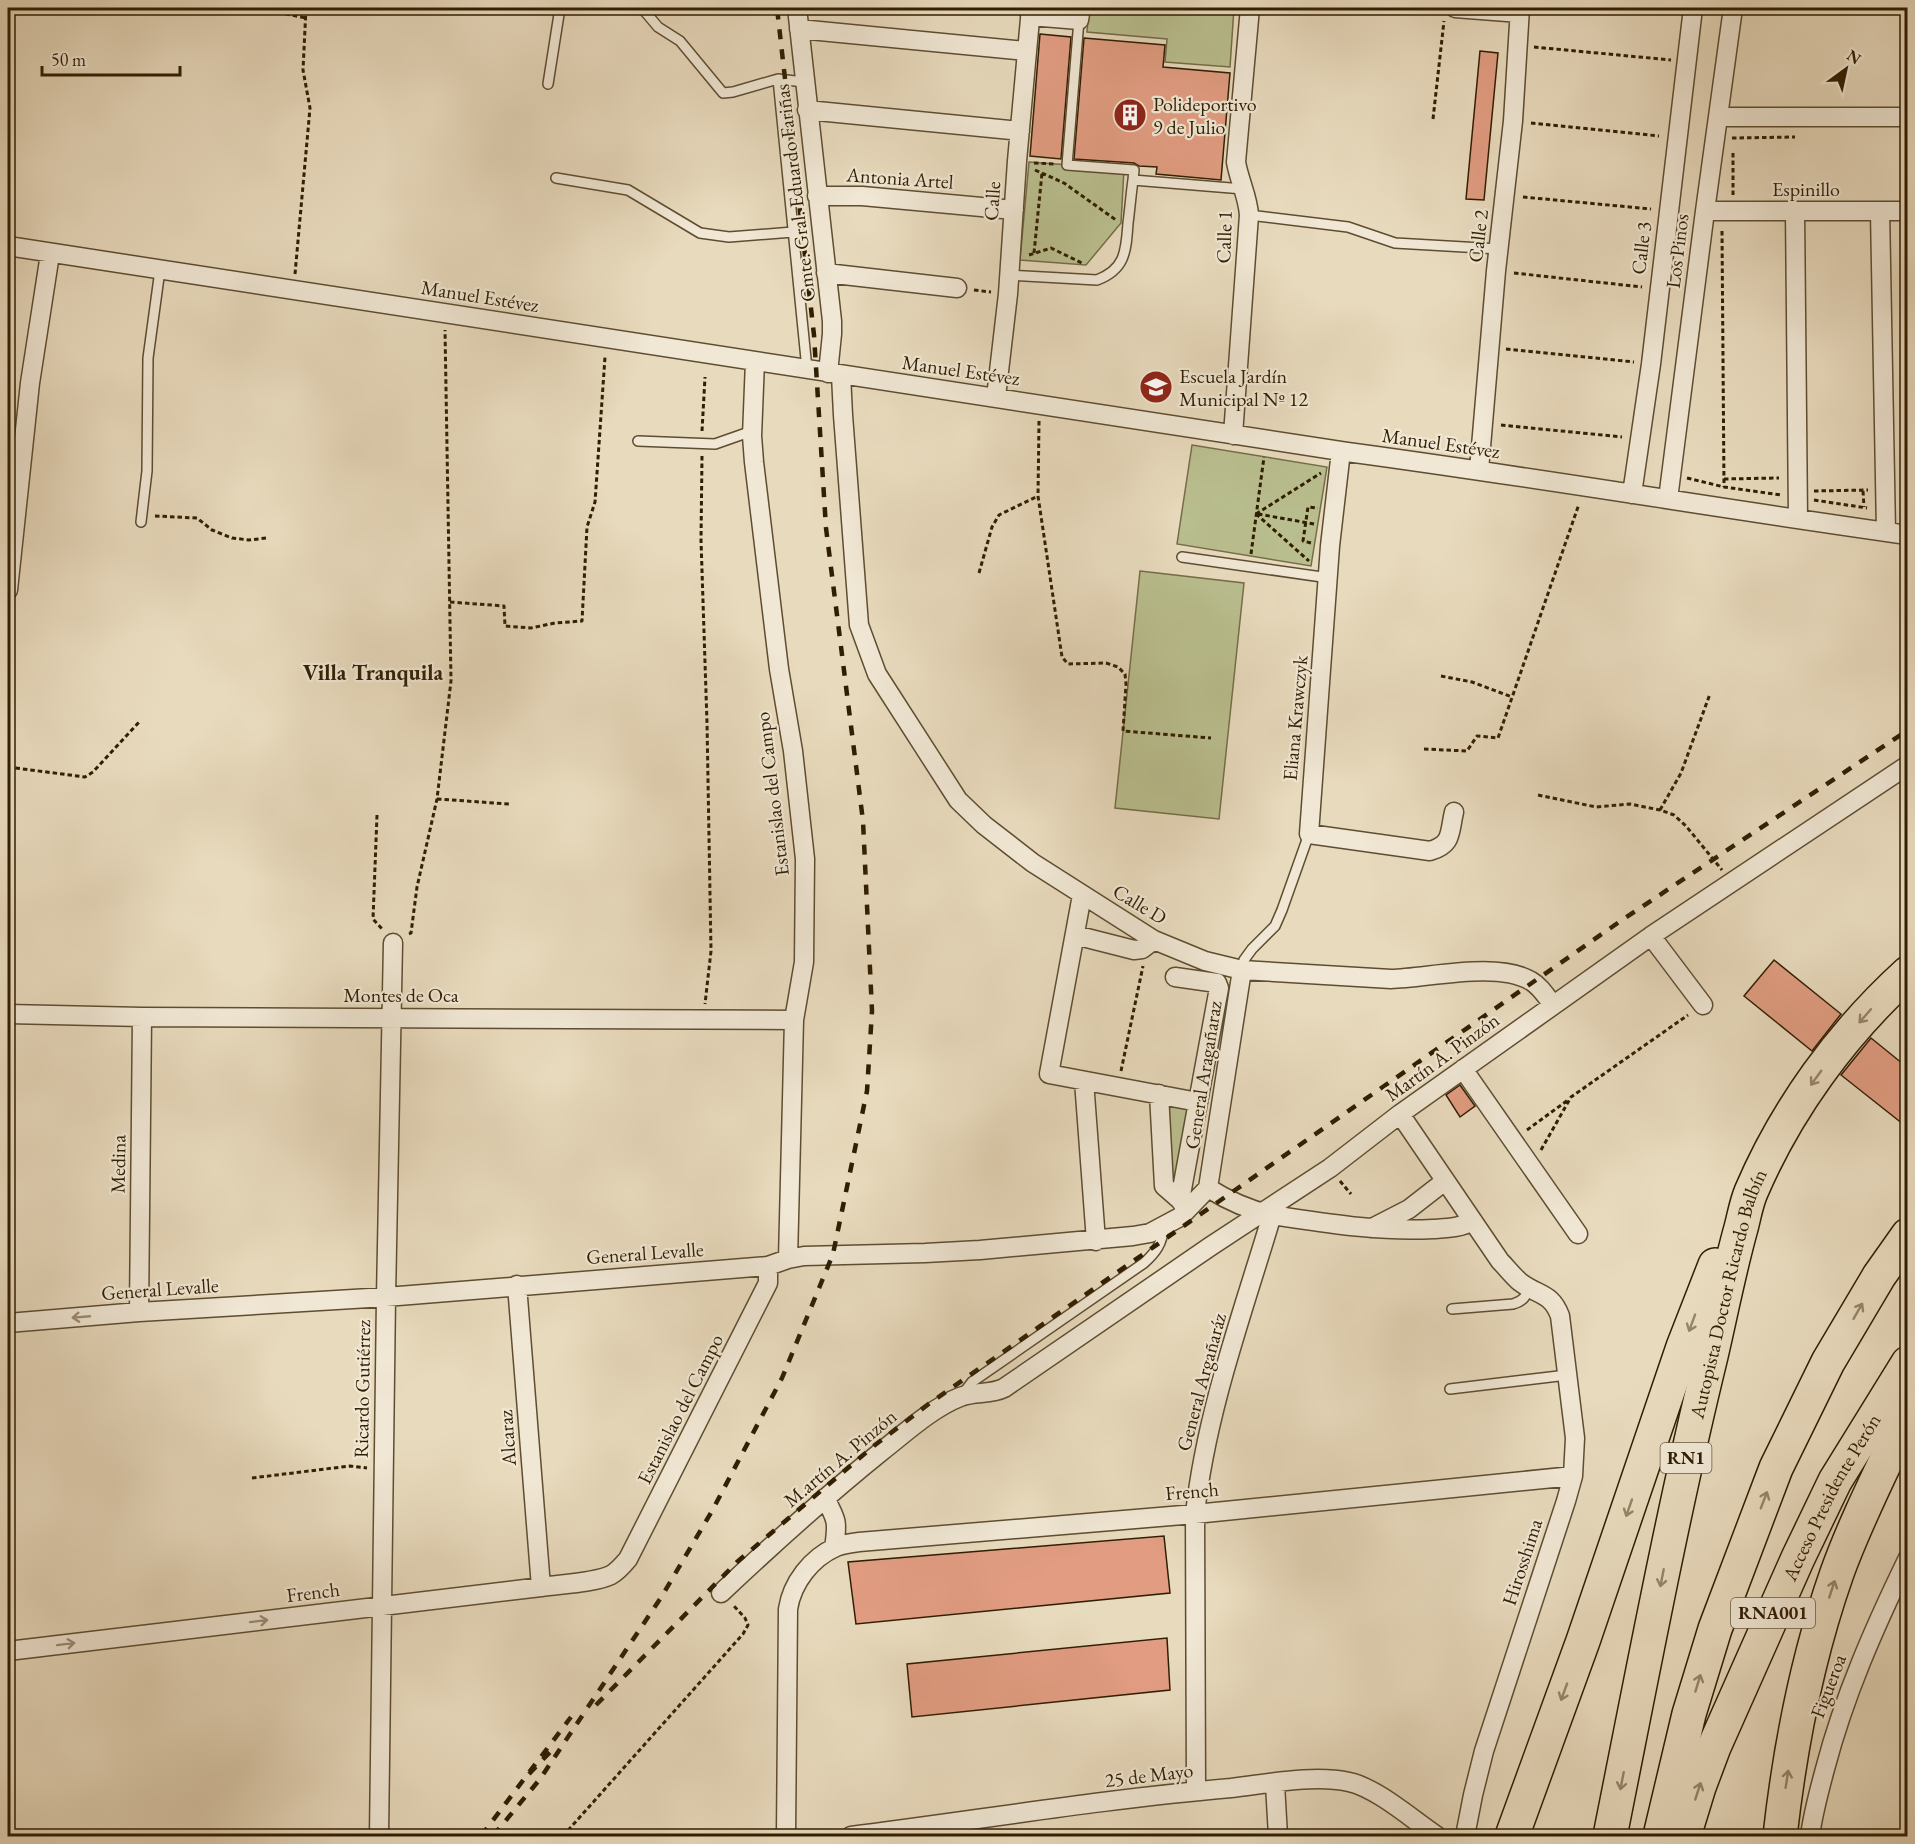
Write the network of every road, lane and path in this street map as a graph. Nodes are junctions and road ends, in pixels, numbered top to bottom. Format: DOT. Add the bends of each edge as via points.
graph roads {
  1 [pos="45,8"];
  2 [pos="256,8"];
  3 [pos="306,8"];
  4 [pos="560,8"];
  5 [pos="642,8"];
  6 [pos="797,8"];
  7 [pos="1250,8"];
  8 [pos="1693,8"];
  9 [pos="1733,8"];
  10 [pos="1520,10"];
  11 [pos="1030,12"];
  12 [pos="44,13"];
  13 [pos="1450,13"];
  14 [pos="1080,14"];
  15 [pos="306,18"];
  16 [pos="799,29"];
  17 [pos="1517,46"];
  18 [pos="1026,51"];
  19 [pos="1688,61"];
  20 [pos="778,79"];
  21 [pos="804,82"];
  22 [pos="548,84"];
  23 [pos="807,110"];
  24 [pos="1718,117"];
  25 [pos="1908,117"];
  26 [pos="1433,119"];
  27 [pos="1513,121"];
  28 [pos="1020,131"];
  29 [pos="1802,137"];
  30 [pos="1679,138"];
  31 [pos="1017,161"];
  32 [pos="1067,165"];
  33 [pos="1042,173"];
  34 [pos="556,178"];
  35 [pos="1133,180"];
  36 [pos="1243,189"];
  37 [pos="1505,195"];
  38 [pos="817,196"];
  39 [pos="1014,210"];
  40 [pos="1668,211"];
  41 [pos="1720,211"];
  42 [pos="1795,211"];
  43 [pos="1880,211"];
  44 [pos="1908,211"];
  45 [pos="1249,215"];
  46 [pos="1128,228"];
  47 [pos="793,232"];
  48 [pos="8,246"];
  49 [pos="1051,248"];
  50 [pos="1499,249"];
  51 [pos="1034,253"];
  52 [pos="50,254"];
  53 [pos="160,270"];
  54 [pos="1496,271"];
  55 [pos="826,273"];
  56 [pos="1009,275"];
  57 [pos="1108,276"];
  58 [pos="957,288"];
  59 [pos="1659,288"];
  60 [pos="294,291"];
  61 [pos="1008,294"];
  62 [pos="444,314"];
  63 [pos="606,338"];
  64 [pos="1490,347"];
  65 [pos="755,361"];
  66 [pos="1651,364"];
  67 [pos="807,369"];
  68 [pos="835,374"];
  69 [pos="705,377"];
  70 [pos="996,397"];
  71 [pos="1040,405"];
  72 [pos="1483,423"];
  73 [pos="752,431"];
  74 [pos="1233,435"];
  75 [pos="1639,439"];
  76 [pos="1267,440"];
  77 [pos="638,441"];
  78 [pos="702,444"];
  79 [pos="1341,456"];
  80 [pos="1479,470"];
  81 [pos="1724,479"];
  82 [pos="1798,485"];
  83 [pos="1583,487"];
  84 [pos="1724,487"];
  85 [pos="1885,490"];
  86 [pos="1632,494"];
  87 [pos="1038,496"];
  88 [pos="1668,500"];
  89 [pos="1256,514"];
  90 [pos="141,519"];
  91 [pos="1798,519"];
  92 [pos="1332,527"];
  93 [pos="1886,532"];
  94 [pos="1908,535"];
  95 [pos="267,538"];
  96 [pos="1182,557"];
  97 [pos="1249,566"];
  98 [pos="979,573"];
  99 [pos="1329,578"];
  100 [pos="8,590"];
  101 [pos="855,590"];
  102 [pos="450,602"];
  103 [pos="1441,676"];
  104 [pos="1710,694"];
  105 [pos="1512,697"];
  106 [pos="140,721"];
  107 [pos="1212,738"];
  108 [pos="1424,748"];
  109 [pos="1908,765"];
  110 [pos="8,767"];
  111 [pos="1538,795"];
  112 [pos="437,799"];
  113 [pos="509,804"];
  114 [pos="1660,810"];
  115 [pos="1454,812"];
  116 [pos="377,815"];
  117 [pos="1309,834"];
  118 [pos="1730,882"];
  119 [pos="1082,895"];
  120 [pos="1075,935"];
  121 [pos="1651,936"];
  122 [pos="1154,940"];
  123 [pos="393,943"];
  124 [pos="1138,950"];
  125 [pos="1242,970"];
  126 [pos="1908,973"];
  127 [pos="1175,977"];
  128 [pos="1553,1005"];
  129 [pos="1703,1005"];
  130 [pos="8,1014"];
  131 [pos="142,1017"];
  132 [pos="393,1017"];
  133 [pos="703,1020"];
  134 [pos="795,1020"];
  135 [pos="1463,1069"];
  136 [pos="1084,1081"];
  137 [pos="1118,1087"];
  138 [pos="1159,1094"];
  139 [pos="1569,1099"];
  140 [pos="1198,1102"];
  141 [pos="1400,1114"];
  142 [pos="1513,1140"];
  143 [pos="1531,1167"];
  144 [pos="1445,1182"];
  145 [pos="1208,1188"];
  146 [pos="1750,1194"];
  147 [pos="1184,1205"];
  148 [pos="1267,1214"];
  149 [pos="1473,1221"];
  150 [pos="1163,1228"];
  151 [pos="1371,1229"];
  152 [pos="1578,1234"];
  153 [pos="1908,1235"];
  154 [pos="1096,1241"];
  155 [pos="788,1259"];
  156 [pos="768,1266"];
  157 [pos="517,1285"];
  158 [pos="1529,1287"];
  159 [pos="386,1297"];
  160 [pos="1452,1309"];
  161 [pos="139,1312"];
  162 [pos="8,1323"];
  163 [pos="1908,1363"];
  164 [pos="1567,1375"];
  165 [pos="1004,1388"];
  166 [pos="1450,1389"];
  167 [pos="961,1397"];
  168 [pos="1908,1414"];
  169 [pos="384,1470"];
  170 [pos="1573,1476"];
  171 [pos="252,1478"];
  172 [pos="825,1498"];
  173 [pos="1195,1514"];
  174 [pos="834,1548"];
  175 [pos="1908,1558"];
  176 [pos="620,1568"];
  177 [pos="541,1587"];
  178 [pos="721,1593"];
  179 [pos="381,1607"];
  180 [pos="8,1651"];
  181 [pos="1275,1784"];
  182 [pos="1196,1791"];
  183 [pos="378,1836"];
  184 [pos="563,1836"];
  185 [pos="786,1836"];
  186 [pos="851,1836"];
  187 [pos="1278,1836"];
  188 [pos="1437,1836"];
  189 [pos="1465,1836"];
  190 [pos="1512,1836"];
  191 [pos="1610,1836"];
  192 [pos="1660,1836"];
  193 [pos="1684,1836"];
  194 [pos="1780,1836"];
  195 [pos="1810,1836"];
  1 -- 12 [label="path"];
  2 -- 15 [label="path"];
  3 -- 15 [label="path"];
  4 -- 22 [label="lane"];
  5 -- 20 [label="lane" via="658,27 680,41 723,93"];
  6 -- 16 [label="street, Cmte. Gral. Eduardo Fariñas"];
  7 -- 36 [label="street, Calle 1" via="1236,162"];
  8 -- 19 [label="street, Calle 3"];
  9 -- 24 [label="street, Los Pinos"];
  10 -- 13 [label="street"];
  10 -- 17 [label="street, Calle 2"];
  11 -- 14 [label="street"];
  11 -- 18 [label="street, Calle"];
  13 -- 26 [label="path"];
  14 -- 32 [label="lane"];
  15 -- 60 [label="path" via="303,70 310,108"];
  16 -- 18 [label="street"];
  16 -- 21 [label="street, Cmte. Gral. Eduardo Fariñas"];
  17 -- 19 [label="path"];
  17 -- 27 [label="street, Calle 2"];
  18 -- 28 [label="street, Calle"];
  19 -- 30 [label="street, Calle 3"];
  20 -- 21 [label="lane"];
  20 -- 47 [label="lane"];
  21 -- 23 [label="street, Cmte. Gral. Eduardo Fariñas"];
  23 -- 28 [label="street"];
  23 -- 38 [label="street, Cmte. Gral. Eduardo Fariñas"];
  24 -- 25 [label="street"];
  24 -- 41 [label="street, Los Pinos"];
  27 -- 30 [label="path"];
  27 -- 37 [label="street, Calle 2"];
  28 -- 31 [label="street, Calle"];
  29 -- 41 [label="path" via="1732,138"];
  30 -- 40 [label="street, Calle 3"];
  31 -- 32 [label="path"];
  31 -- 33 [label="path"];
  31 -- 39 [label="street, Calle"];
  32 -- 35 [label="lane" via="1134,170"];
  33 -- 46 [label="path" via="1064,183"];
  33 -- 51 [label="path"];
  34 -- 47 [label="lane" via="628,190 700,233 729,237"];
  35 -- 36 [label="lane"];
  35 -- 46 [label="lane"];
  36 -- 45 [label="street, Calle 1"];
  37 -- 40 [label="path"];
  37 -- 50 [label="street, Calle 2"];
  38 -- 39 [label="street, Antonia Artel" via="862,196"];
  38 -- 55 [label="street, Cmte. Gral. Eduardo Fariñas"];
  39 -- 56 [label="street, Calle"];
  40 -- 59 [label="street, Calle 3"];
  41 -- 42 [label="street, Espinillo"];
  41 -- 81 [label="path"];
  41 -- 88 [label="street, Los Pinos"];
  42 -- 43 [label="street, Espinillo"];
  42 -- 82 [label="street"];
  43 -- 44 [label="street, Espinillo"];
  43 -- 85 [label="street"];
  45 -- 50 [label="lane" via="1348,227 1395,243"];
  45 -- 74 [label="street, Calle 1"];
  46 -- 57 [label="lane" via="1125,253"];
  47 -- 67 [label="lane"];
  48 -- 52 [label="street, Manuel Estévez"];
  49 -- 57 [label="path"];
  50 -- 54 [label="street, Calle 2"];
  52 -- 53 [label="street, Manuel Estévez"];
  52 -- 100 [label="street" via="30,383"];
  53 -- 60 [label="street, Manuel Estévez"];
  53 -- 90 [label="lane" via="148,358 147,471"];
  54 -- 59 [label="path"];
  54 -- 64 [label="street, Calle 2"];
  55 -- 58 [label="street"];
  55 -- 68 [label="street, Cmte. Gral. Eduardo Fariñas"];
  56 -- 57 [label="lane" via="1097,280"];
  56 -- 61 [label="street, Calle"];
  58 -- 61 [label="path"];
  59 -- 66 [label="street, Calle 3"];
  60 -- 62 [label="street, Manuel Estévez"];
  61 -- 70 [label="street, Calle"];
  62 -- 63 [label="street, Manuel Estévez"];
  62 -- 102 [label="path"];
  63 -- 65 [label="street, Manuel Estévez"];
  63 -- 102 [label="path" via="582,621 531,628 505,626 504,606"];
  64 -- 66 [label="path"];
  64 -- 72 [label="street, Calle 2"];
  65 -- 67 [label="street, Manuel Estévez"];
  65 -- 73 [label="street, Estanislao del Campo"];
  66 -- 75 [label="street, Calle 3"];
  67 -- 68 [label="street, Manuel Estévez"];
  68 -- 70 [label="street, Manuel Estévez"];
  68 -- 101 [label="street, Cmte. Gral. Eduardo Fariñas"];
  69 -- 78 [label="path"];
  70 -- 71 [label="street, Manuel Estévez"];
  71 -- 74 [label="street, Manuel Estévez"];
  71 -- 87 [label="path"];
  72 -- 75 [label="path"];
  72 -- 80 [label="street, Calle 2"];
  73 -- 78 [label="lane" via="715,444"];
  73 -- 134 [label="street, Estanislao del Campo" via="805,859 804,962"];
  74 -- 76 [label="street, Manuel Estévez"];
  75 -- 86 [label="street, Calle 3"];
  76 -- 79 [label="street, Manuel Estévez"];
  76 -- 89 [label="path"];
  77 -- 78 [label="lane"];
  78 -- 133 [label="path" via="711,951"];
  79 -- 80 [label="street, Manuel Estévez"];
  79 -- 89 [label="path"];
  79 -- 92 [label="street, Eliana Krawczyk"];
  80 -- 83 [label="street, Manuel Estévez"];
  81 -- 82 [label="path"];
  81 -- 84 [label="path"];
  82 -- 85 [label="path"];
  82 -- 91 [label="street"];
  83 -- 86 [label="street, Manuel Estévez"];
  83 -- 105 [label="path"];
  85 -- 93 [label="street"];
  86 -- 88 [label="street, Manuel Estévez"];
  87 -- 98 [label="path" via="999,515"];
  87 -- 107 [label="path" via="1062,657 1068,664 1106,663 1125,674 1123,731"];
  88 -- 91 [label="street, Manuel Estévez"];
  89 -- 92 [label="path"];
  89 -- 97 [label="path"];
  89 -- 99 [label="path"];
  90 -- 95 [label="path" via="197,519 232,537"];
  91 -- 93 [label="street, Manuel Estévez"];
  92 -- 99 [label="street, Eliana Krawczyk"];
  93 -- 94 [label="street, Manuel Estévez"];
  96 -- 97 [label="lane"];
  97 -- 99 [label="lane"];
  99 -- 117 [label="street, Eliana Krawczyk"];
  101 -- 119 [label="street, Calle D" via="859,625 877,674 958,800 1033,863"];
  102 -- 112 [label="path" via="451,681"];
  103 -- 105 [label="path" via="1473,682"];
  104 -- 114 [label="path" via="1681,773"];
  105 -- 108 [label="path" via="1498,738 1477,736 1467,751"];
  106 -- 110 [label="path" via="85,777"];
  109 -- 118 [label="street, Martín A. Pinzón"];
  111 -- 114 [label="path" via="1596,807 1630,804"];
  112 -- 113 [label="path"];
  112 -- 123 [label="path" via="411,933"];
  114 -- 118 [label="path" via="1674,815 1686,826"];
  115 -- 117 [label="street" via="1448,842 1430,851"];
  116 -- 123 [label="path" via="374,919"];
  117 -- 125 [label="lane, Eliana Krawczyk" via="1275,926 1252,949"];
  118 -- 121 [label="street, Martín A. Pinzón"];
  119 -- 120 [label="street"];
  119 -- 122 [label="street, Calle D"];
  120 -- 124 [label="street"];
  120 -- 136 [label="street" via="1048,1074"];
  121 -- 128 [label="street, Martín A. Pinzón"];
  121 -- 129 [label="street"];
  122 -- 124 [label="street"];
  122 -- 125 [label="street, Calle D" via="1205,961"];
  123 -- 132 [label="street, Ricardo Gutiérrez"];
  124 -- 137 [label="path" via="1143,966"];
  125 -- 128 [label="street, Calle D" via="1391,979 1501,973 1528,979"];
  125 -- 145 [label="street, General Aragañaraz"];
  126 -- 146 [label="highway, Autopista Doctor Ricardo Balbín / RN1, one-way" via="1864,1017 1816,1076 1791,1113"];
  127 -- 140 [label="street" via="1217,983 1219,988"];
  128 -- 135 [label="street, Martín A. Pinzón"];
  129 -- 139 [label="path"];
  130 -- 131 [label="street, Montes de Oca"];
  131 -- 132 [label="street, Montes de Oca"];
  131 -- 161 [label="street, Medina"];
  132 -- 133 [label="street, Montes de Oca"];
  132 -- 159 [label="street, Ricardo Gutiérrez"];
  133 -- 134 [label="street, Montes de Oca"];
  134 -- 155 [label="street, Estanislao del Campo"];
  135 -- 141 [label="street, Martín A. Pinzón"];
  135 -- 142 [label="street"];
  136 -- 137 [label="street"];
  136 -- 154 [label="street"];
  137 -- 138 [label="street"];
  138 -- 140 [label="street"];
  138 -- 147 [label="street" via="1164,1186"];
  139 -- 142 [label="path"];
  139 -- 143 [label="path"];
  140 -- 147 [label="street"];
  141 -- 144 [label="street"];
  141 -- 148 [label="street, Martín A. Pinzón"];
  142 -- 143 [label="street"];
  143 -- 152 [label="street"];
  144 -- 149 [label="street"];
  144 -- 151 [label="street" via="1409,1209"];
  145 -- 147 [label="street, General Levalle"];
  145 -- 148 [label="street"];
  146 -- 190 [label="highway, one-way" via="1693,1320"];
  146 -- 191 [label="highway, Autopista Doctor Ricardo Balbín / RN1, one-way" via="1686,1457"];
  147 -- 150 [label="street, General Levalle" via="1180,1217"];
  148 -- 151 [label="street"];
  148 -- 165 [label="street, Martín A. Pinzón"];
  148 -- 173 [label="street, General Argañaráz" via="1210,1427"];
  149 -- 151 [label="street" via="1461,1227"];
  149 -- 158 [label="street" via="1500,1261"];
  150 -- 154 [label="street, General Levalle"];
  150 -- 167 [label="lane" via="1156,1253 972,1382"];
  192 -- 153 [label="highway, one-way" via="1715,1629 1776,1468 1828,1362 1879,1275"];
  154 -- 155 [label="street, General Levalle"];
  155 -- 156 [label="street, General Levalle"];
  156 -- 157 [label="street, General Levalle"];
  156 -- 176 [label="street, Estanislao del Campo" via="768,1283"];
  157 -- 159 [label="street, General Levalle"];
  157 -- 177 [label="street, Alcaraz"];
  158 -- 160 [label="lane" via="1521,1302"];
  158 -- 164 [label="street, Hirosshima" via="1556,1305"];
  159 -- 161 [label="street, General Levalle"];
  159 -- 169 [label="street, Ricardo Gutiérrez"];
  161 -- 162 [label="street, General Levalle, one-way"];
  193 -- 163 [label="highway, Acceso Presidente Perón / RNA001, one-way" via="1714,1747 1835,1481"];
  164 -- 166 [label="lane"];
  164 -- 170 [label="street, Hirosshima" via="1575,1438"];
  165 -- 167 [label="street, M.artín A. Pinzón" via="995,1393"];
  167 -- 172 [label="street, M.artín A. Pinzón" via="911,1428"];
  194 -- 168 [label="highway, one-way" via="1800,1706 1822,1619 1838,1571"];
  169 -- 171 [label="path" via="350,1466"];
  169 -- 179 [label="street, Ricardo Gutiérrez"];
  170 -- 173 [label="street, French"];
  170 -- 189 [label="street, Hirosshima" via="1485,1751"];
  172 -- 174 [label="street" via="836,1518"];
  172 -- 178 [label="street, M.artín A. Pinzón"];
  173 -- 174 [label="street, French" via="859,1542"];
  173 -- 182 [label="street, General Argañaráz"];
  174 -- 185 [label="street, French" via="796,1581 788,1609"];
  175 -- 195 [label="street, Figueroa" via="1844,1705"];
  176 -- 177 [label="street, French" via="601,1578"];
  177 -- 179 [label="street, French"];
  178 -- 184 [label="path" via="745,1618 748,1625 743,1634"];
  180 -- 179 [label="street, French, one-way"];
  179 -- 183 [label="street, Ricardo Gutiérrez"];
  181 -- 182 [label="street, 25 de Mayo"];
  181 -- 187 [label="street"];
  181 -- 188 [label="street, 25 de Mayo" via="1316,1779 1352,1783 1375,1793"];
  182 -- 186 [label="street, 25 de Mayo"];
}
